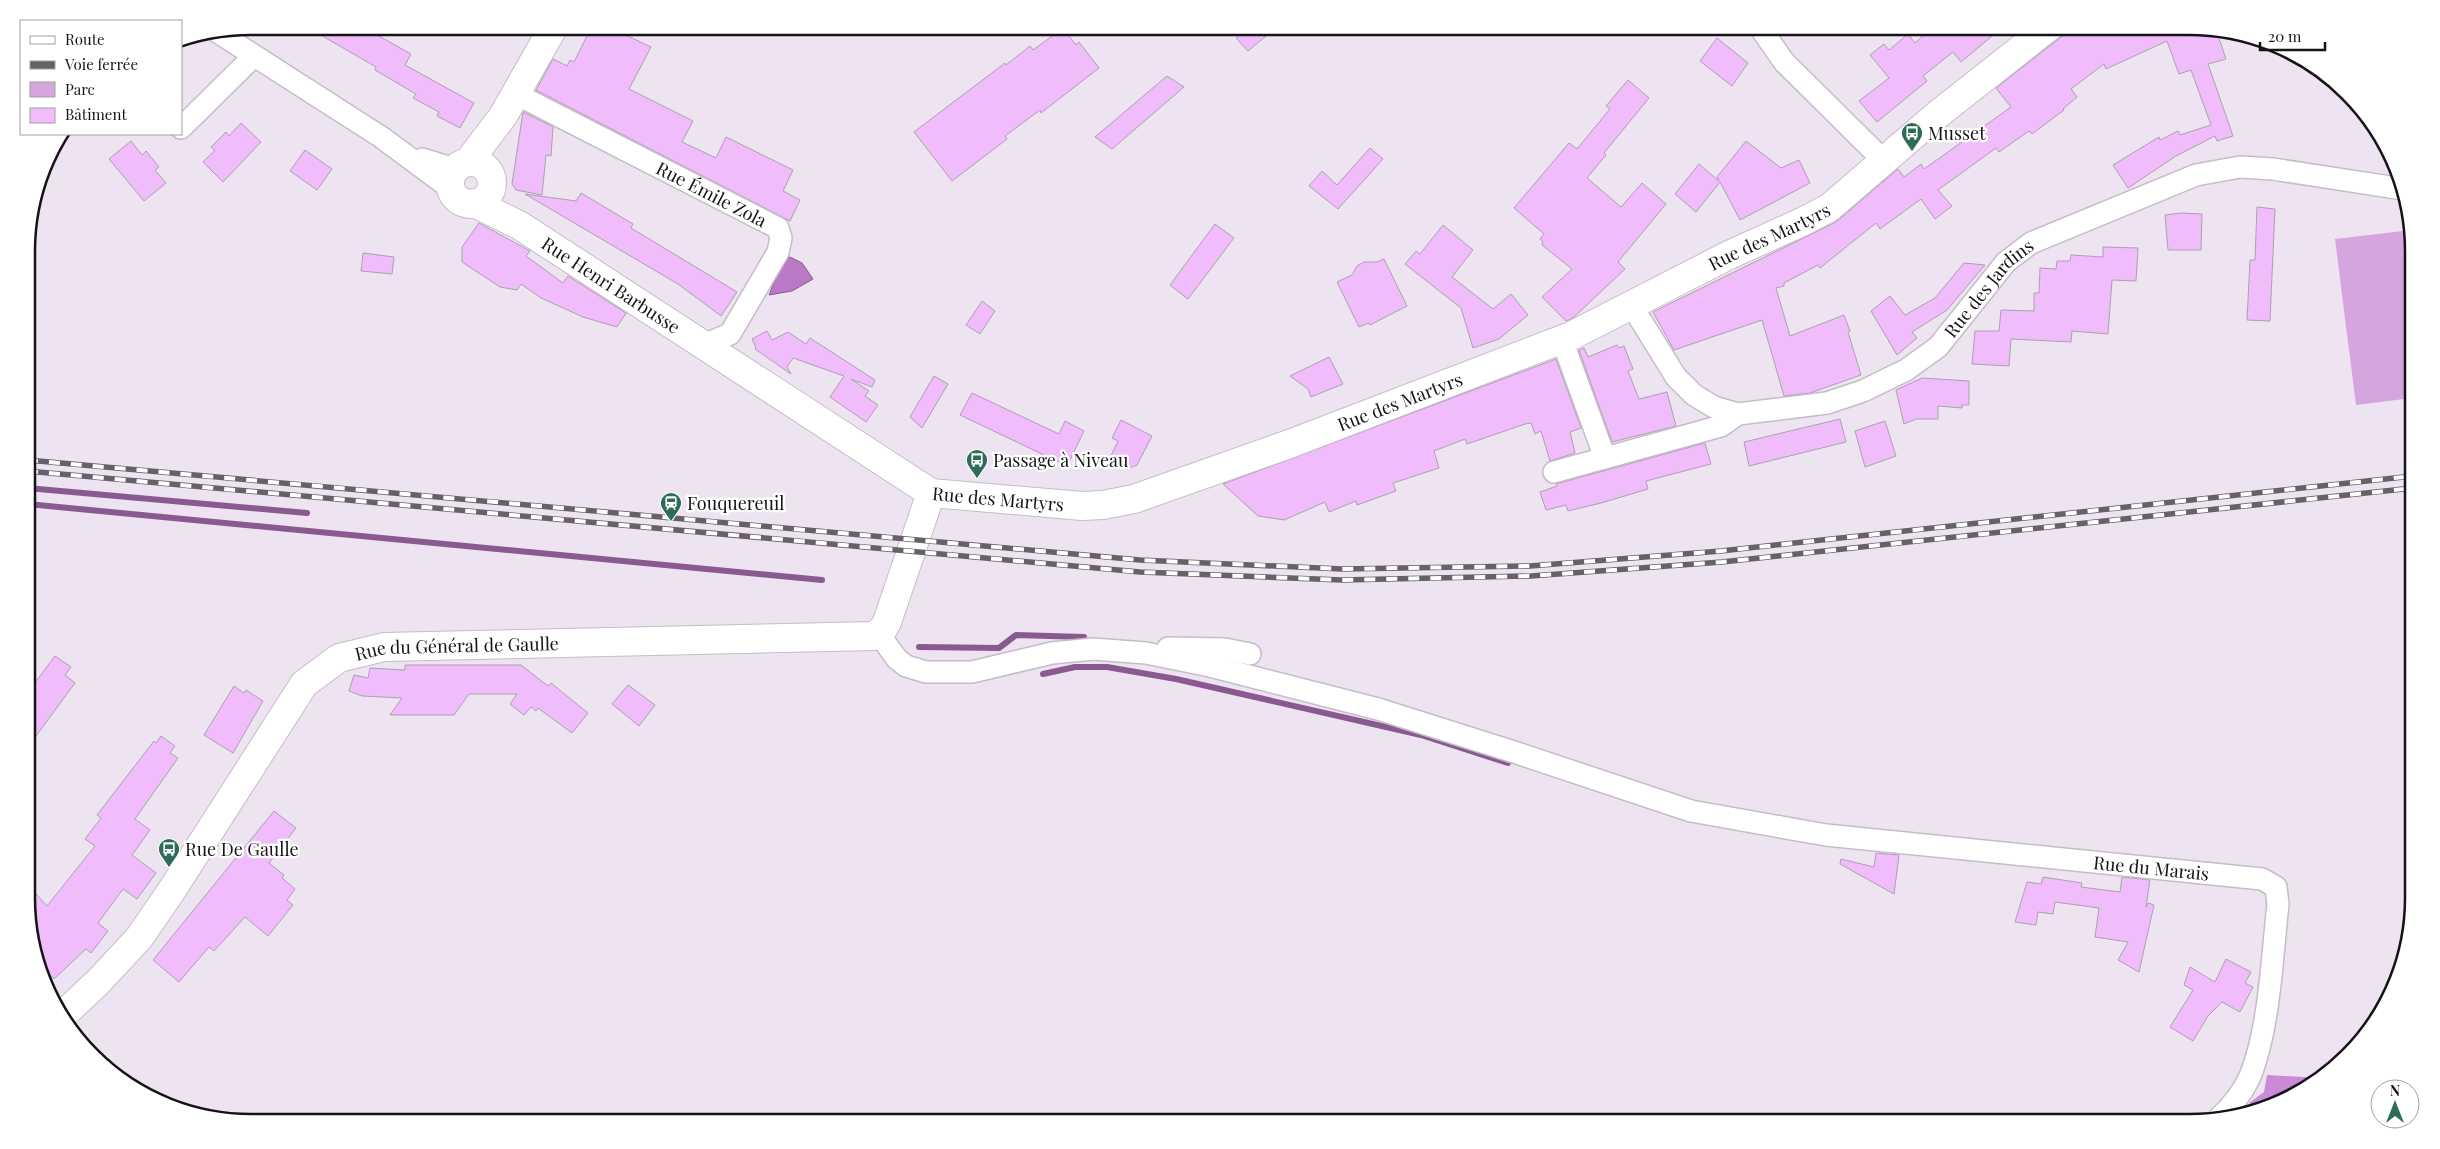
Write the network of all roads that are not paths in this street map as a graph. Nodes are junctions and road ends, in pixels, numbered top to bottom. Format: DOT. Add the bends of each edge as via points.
graph roads {
  1 [pos="549,35"];
  2 [pos="1765,35"];
  3 [pos="2038,35"];
  4 [pos="225,37"];
  5 [pos="254,56"];
  6 [pos="509,105"];
  7 [pos="182,127"];
  8 [pos="1883,160"];
  9 [pos="458,173"];
  10 [pos="2396,187"];
  11 [pos="486,189"];
  12 [pos="1632,306"];
  13 [pos="1562,340"];
  14 [pos="704,345"];
  15 [pos="1738,414"];
  16 [pos="1605,458"];
  17 [pos="1554,472"];
  18 [pos="931,493"];
  19 [pos="878,633"];
  20 [pos="1128,652"];
  21 [pos="1250,654"];
  22 [pos="67,1011"];
  23 [pos="2225,1111"];
  1 -- 6 [label="street"];
  2 -- 8 [label="street" via="1784,62"];
  3 -- 8 [label="street, Rue des Martyrs"];
  4 -- 5 [label="street"];
  5 -- 7 [label="street"];
  5 -- 9 [label="street" via="405,154"];
  6 -- 9 [label="street"];
  6 -- 11 [label="street" via="494,147"];
  6 -- 14 [label="street, Rue Émile Zola" via="778,228 781,238 778,252 730,334"];
  8 -- 12 [label="street, Rue des Martyrs" via="1829,208"];
  9 -- 11 [label="street" via="485,167"];
  9 -- 11 [label="street" via="453,193 462,202"];
  10 -- 15 [label="street, Rue des Jardins" via="2240,167 2196,175 2031,243 2006,262 1938,347 1906,370 1864,391 1827,403"];
  11 -- 14 [label="street, Rue Henri Barbusse" via="519,225"];
  12 -- 13 [label="street, Rue des Martyrs"];
  12 -- 15 [label="street, Rue des Jardins" via="1676,377 1714,407"];
  13 -- 16 [label="street"];
  13 -- 18 [label="street, Rue des Martyrs" via="1292,443 1122,502 1082,506"];
  14 -- 18 [label="street, Rue des Martyrs"];
  15 -- 16 [label="street" via="1721,426"];
  16 -- 17 [label="street"];
  18 -- 19 [label="street" via="887,622"];
  19 -- 20 [label="street" via="906,666 943,674 972,672 1069,651"];
  19 -- 22 [label="street, Rue du Général de Gaulle" via="869,638 384,647 339,658 304,684 139,938"];
  20 -- 21 [label="street" via="1199,648"];
  20 -- 23 [label="street, Rue du Marais" via="1201,664 1297,687 1514,752 1691,811 1826,835 2262,879 2276,888 2278,904 2262,1033 2251,1075"];
}
